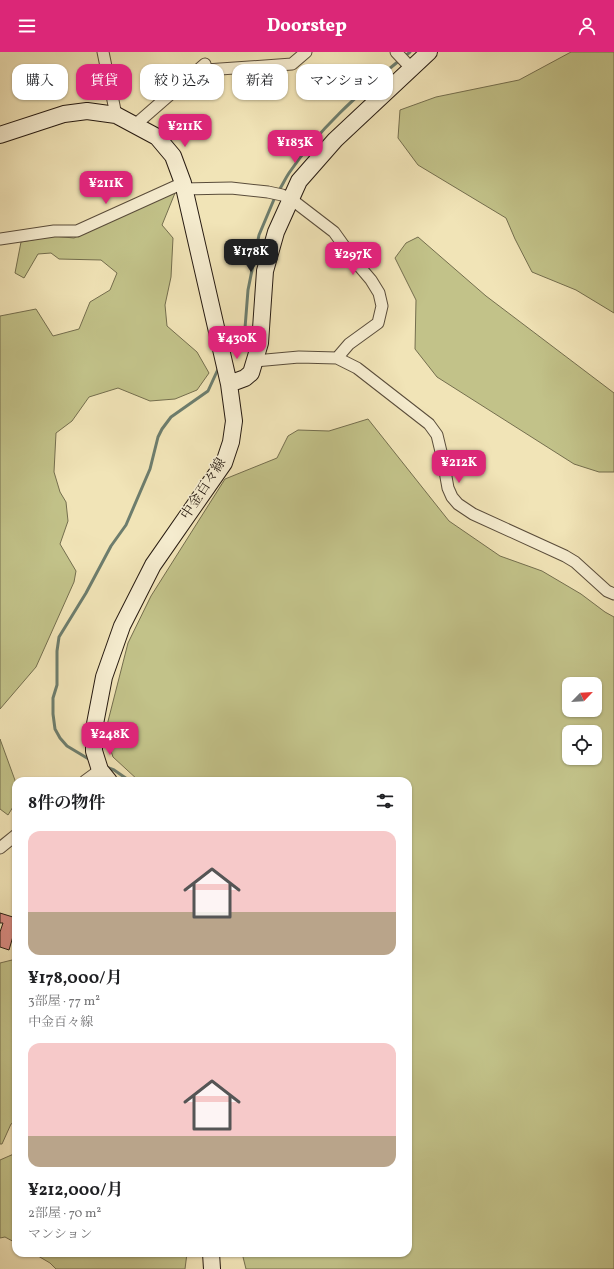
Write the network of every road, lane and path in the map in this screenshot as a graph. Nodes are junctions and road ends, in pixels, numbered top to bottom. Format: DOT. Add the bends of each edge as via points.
graph roads {
  1 [pos="103,52"];
  2 [pos="306,52"];
  3 [pos="429,52"];
  4 [pos="397,53"];
  5 [pos="410,67"];
  6 [pos="116,115"];
  7 [pos="135,126"];
  8 [pos="0,135"];
  9 [pos="183,186"];
  10 [pos="287,197"];
  11 [pos="0,239"];
  12 [pos="337,358"];
  13 [pos="255,361"];
  14 [pos="228,379"];
  15 [pos="614,594"];
  16 [pos="104,776"];
  17 [pos="12,838"];
  18 [pos="0,848"];
  19 [pos="211,1257"];
  20 [pos="212,1269"];
  1 -- 6 [label="street"];
  2 -- 7 [label="street" via="292,64 206,70 205,64"];
  3 -- 5 [label="main road"];
  4 -- 5 [label="street"];
  5 -- 10 [label="main road" via="327,148"];
  6 -- 7 [label="main road, 中金百々線"];
  6 -- 8 [label="main road, 中金百々線" via="87,111 64,114"];
  7 -- 9 [label="main road, 中金百々線" via="157,137 173,156"];
  9 -- 10 [label="street" via="231,188"];
  9 -- 11 [label="street" via="77,231 54,231"];
  9 -- 14 [label="main road, 中金百々線"];
  10 -- 12 [label="street" via="334,232 379,293 382,306 378,323 350,344"];
  10 -- 13 [label="main road" via="265,271 260,343"];
  12 -- 13 [label="street" via="299,357"];
  12 -- 15 [label="street" via="357,368 429,424 437,435 448,488 458,504 473,514 576,562 607,591"];
  13 -- 14 [label="main road" via="251,373 245,378"];
  14 -- 16 [label="main road, 中金百々線" via="234,421 224,463 153,565 122,626 104,677 94,729 94,750"];
  17 -- 18 [label="street"];
  19 -- 20 [label="main road"];
}
